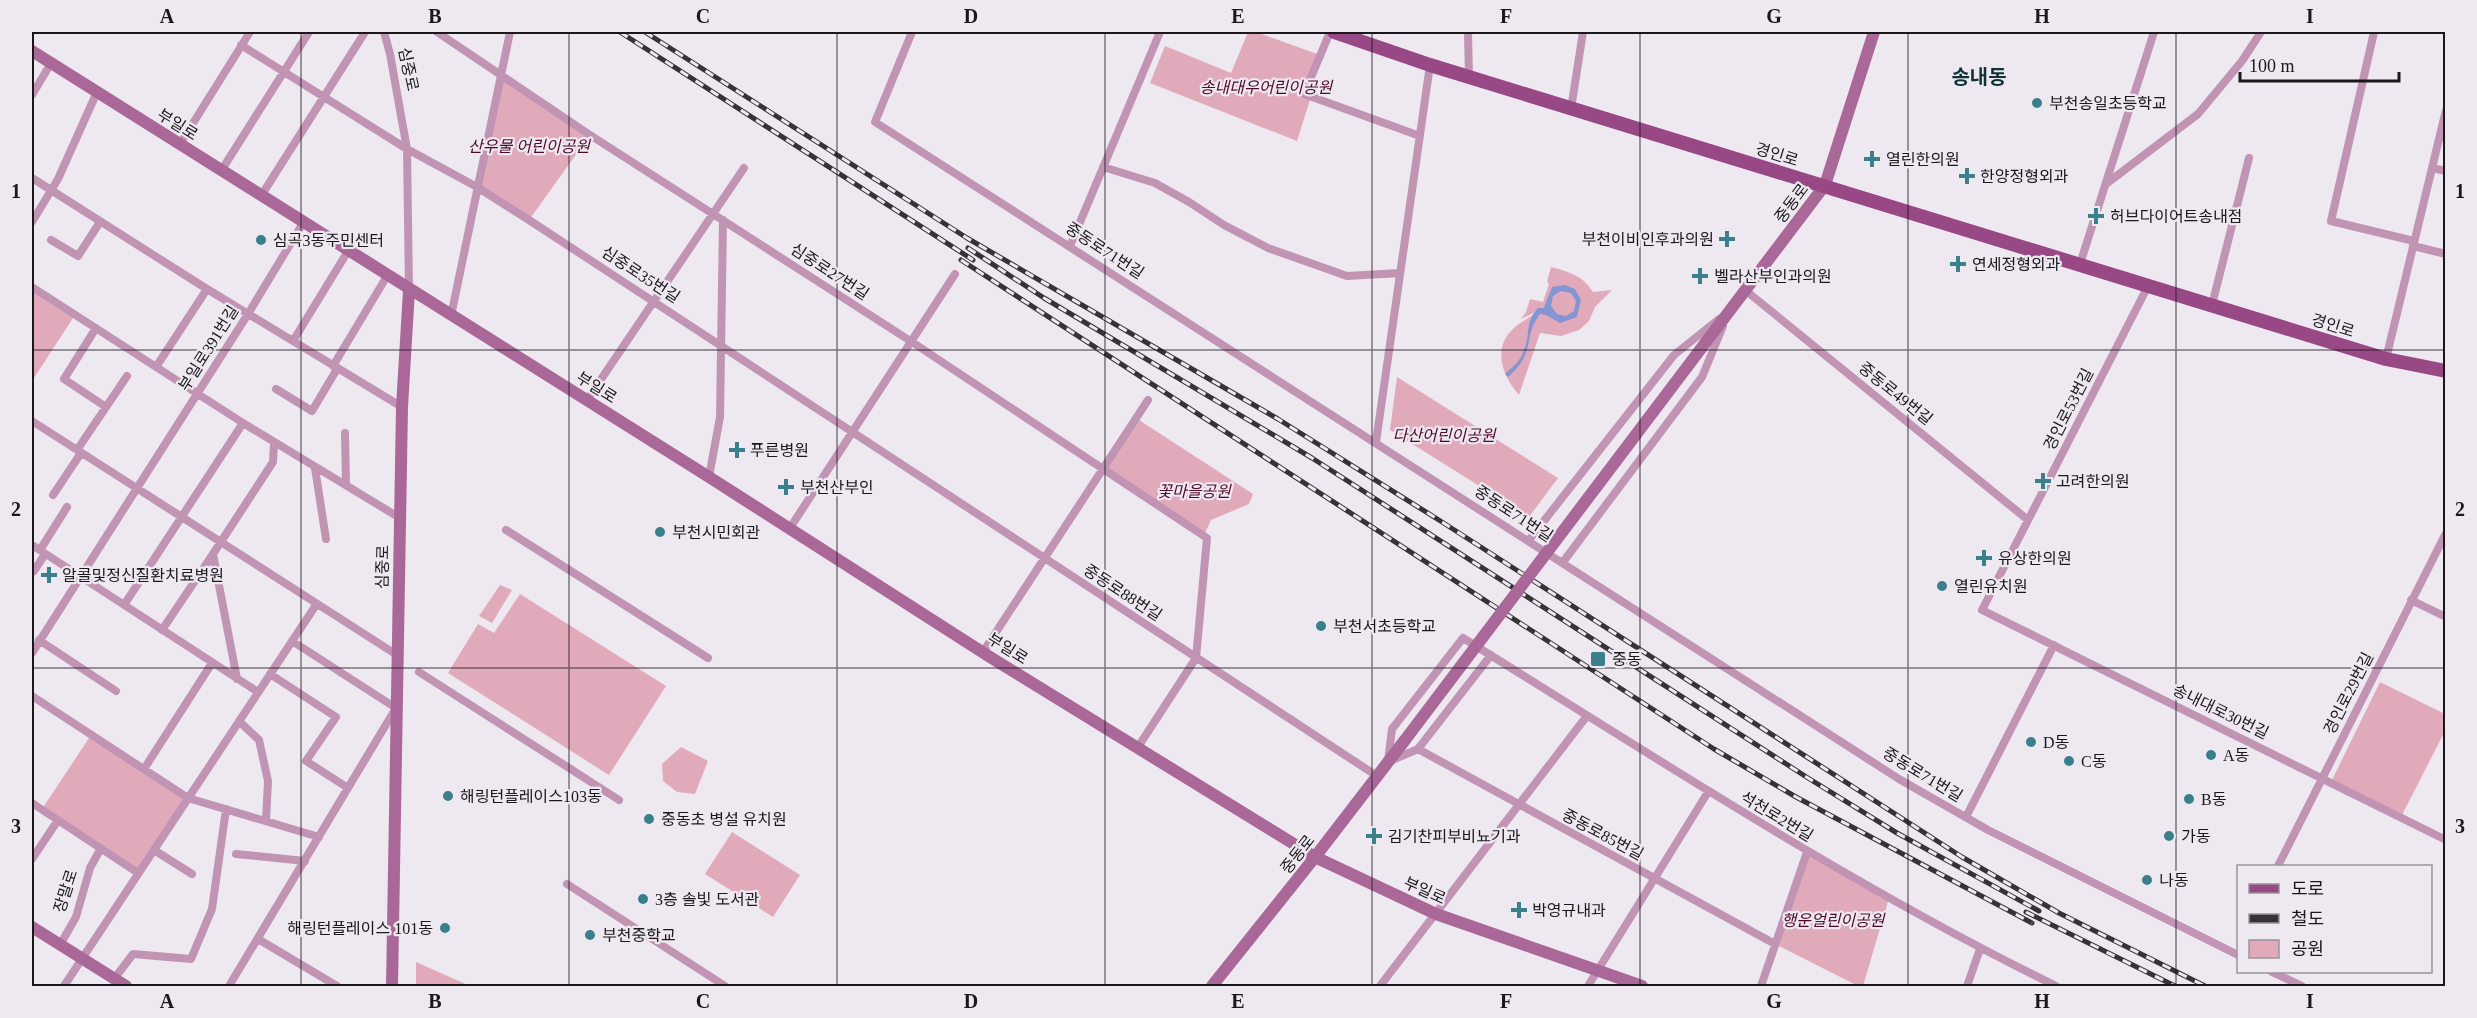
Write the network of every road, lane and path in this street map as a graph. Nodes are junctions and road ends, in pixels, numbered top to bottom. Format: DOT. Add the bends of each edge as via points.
graph roads {
  1 [pos="250,32"];
  2 [pos="309,32"];
  3 [pos="365,32"];
  4 [pos="384,32"];
  5 [pos="437,32"];
  6 [pos="510,32"];
  7 [pos="912,32"];
  8 [pos="1160,32"];
  9 [pos="1332,32"];
  10 [pos="1468,32"];
  11 [pos="1583,32"];
  12 [pos="1874,32"];
  13 [pos="2154,32"];
  14 [pos="2260,32"];
  15 [pos="2374,32"];
  16 [pos="241,45"];
  17 [pos="32,51"];
  18 [pos="51,63"];
  19 [pos="1430,65"];
  20 [pos="284,71"];
  21 [pos="500,73"];
  22 [pos="1469,77"];
  23 [pos="97,92"];
  24 [pos="32,95"];
  25 [pos="323,97"];
  26 [pos="1571,109"];
  27 [pos="2445,110"];
  28 [pos="1420,136"];
  29 [pos="180,144"];
  30 [pos="407,149"];
  31 [pos="2249,158"];
  32 [pos="1103,167"];
  33 [pos="744,168"];
  34 [pos="2432,168"];
  35 [pos="221,171"];
  36 [pos="2445,171"];
  37 [pos="32,178"];
  38 [pos="2106,184"];
  39 [pos="1825,185"];
  40 [pos="477,187"];
  41 [pos="51,191"];
  42 [pos="261,196"];
  43 [pos="714,213"];
  44 [pos="723,220"];
  45 [pos="32,222"];
  46 [pos="100,222"];
  47 [pos="303,223"];
  48 [pos="51,240"];
  49 [pos="2414,243"];
  50 [pos="1070,246"];
  51 [pos="348,251"];
  52 [pos="2445,254"];
  53 [pos="2080,264"];
  54 [pos="1400,273"];
  55 [pos="955,274"];
  56 [pos="387,276"];
  57 [pos="2148,285"];
  58 [pos="32,287"];
  59 [pos="207,289"];
  60 [pos="409,290"];
  61 [pos="1745,290"];
  62 [pos="654,301"];
  63 [pos="2212,305"];
  64 [pos="1729,312"];
  65 [pos="248,314"];
  66 [pos="451,316"];
  67 [pos="96,328"];
  68 [pos="293,341"];
  69 [pos="912,342"];
  70 [pos="721,344"];
  71 [pos="2386,359"];
  72 [pos="156,367"];
  73 [pos="335,367"];
  74 [pos="2445,370"];
  75 [pos="127,376"];
  76 [pos="276,389"];
  77 [pos="197,394"];
  78 [pos="587,400"];
  79 [pos="1148,400"];
  80 [pos="106,407"];
  81 [pos="402,407"];
  82 [pos="32,421"];
  83 [pos="243,423"];
  84 [pos="853,432"];
  85 [pos="345,433"];
  86 [pos="1376,442"];
  87 [pos="274,443"];
  88 [pos="79,451"];
  89 [pos="315,468"];
  90 [pos="1103,469"];
  91 [pos="709,477"];
  92 [pos="346,484"];
  93 [pos="136,488"];
  94 [pos="53,495"];
  95 [pos="67,507"];
  96 [pos="180,516"];
  97 [pos="400,519"];
  98 [pos="2028,520"];
  99 [pos="790,528"];
  100 [pos="506,530"];
  101 [pos="2445,533"];
  102 [pos="326,539"];
  103 [pos="1529,540"];
  104 [pos="220,542"];
  105 [pos="32,545"];
  106 [pos="43,552"];
  107 [pos="213,554"];
  108 [pos="1046,558"];
  109 [pos="1563,562"];
  110 [pos="34,571"];
  111 [pos="80,576"];
  112 [pos="2411,600"];
  113 [pos="124,605"];
  114 [pos="316,605"];
  115 [pos="1982,610"];
  116 [pos="2445,617"];
  117 [pos="162,630"];
  118 [pos="39,640"];
  119 [pos="292,641"];
  120 [pos="2054,645"];
  121 [pos="983,652"];
  122 [pos="32,653"];
  123 [pos="397,655"];
  124 [pos="1491,655"];
  125 [pos="708,658"];
  126 [pos="1196,658"];
  127 [pos="212,663"];
  128 [pos="418,672"];
  129 [pos="270,674"];
  130 [pos="237,679"];
  131 [pos="116,691"];
  132 [pos="258,692"];
  133 [pos="32,696"];
  134 [pos="396,708"];
  135 [pos="1586,717"];
  136 [pos="239,721"];
  137 [pos="1138,747"];
  138 [pos="1418,749"];
  139 [pos="1388,762"];
  140 [pos="144,769"];
  141 [pos="1377,776"];
  142 [pos="2322,778"];
  143 [pos="348,788"];
  144 [pos="1708,792"];
  145 [pos="188,798"];
  146 [pos="619,800"];
  147 [pos="32,803"];
  148 [pos="1519,805"];
  149 [pos="226,809"];
  150 [pos="1966,817"];
  151 [pos="58,820"];
  152 [pos="266,821"];
  153 [pos="319,837"];
  154 [pos="2445,840"];
  155 [pos="101,848"];
  156 [pos="154,850"];
  157 [pos="1807,852"];
  158 [pos="236,854"];
  159 [pos="1316,857"];
  160 [pos="32,859"];
  161 [pos="305,861"];
  162 [pos="2279,865"];
  163 [pos="138,873"];
  164 [pos="192,874"];
  165 [pos="1654,879"];
  166 [pos="567,884"];
  167 [pos="1436,914"];
  168 [pos="32,927"];
  169 [pos="258,939"];
  170 [pos="1775,944"];
  171 [pos="60,945"];
  172 [pos="1980,949"];
  173 [pos="2237,952"];
  174 [pos="82,959"];
  175 [pos="1597,972"];
  176 [pos="2274,973"];
  177 [pos="114,979"];
  178 [pos="337,986"];
  179 [pos="64,987"];
  180 [pos="126,987"];
  181 [pos="230,987"];
  182 [pos="392,987"];
  183 [pos="725,987"];
  184 [pos="1212,987"];
  185 [pos="1380,987"];
  186 [pos="1588,987"];
  187 [pos="1642,987"];
  188 [pos="1761,987"];
  189 [pos="1967,987"];
  190 [pos="2056,987"];
  191 [pos="2302,987"];
  1 -- 16 [label="street"];
  2 -- 20 [label="street"];
  3 -- 25 [label="street"];
  4 -- 30 [label="street, 심중로"];
  5 -- 21 [label="street, 심중로27번길"];
  6 -- 21 [label="street"];
  7 -- 50 [label="street, 중동로71번길" via="875,122"];
  8 -- 32 [label="street"];
  9 -- 19 [label="main road, 경인로"];
  9 -- 28 [label="street" via="1304,94"];
  10 -- 22 [label="street"];
  11 -- 26 [label="street"];
  12 -- 39 [label="street, 중동로"];
  13 -- 38 [label="street"];
  14 -- 38 [label="street" via="2242,61 2198,114"];
  15 -- 49 [label="street" via="2331,221"];
  16 -- 20 [label="street"];
  16 -- 29 [label="street"];
  17 -- 18 [label="street, 부일로"];
  18 -- 23 [label="street, 부일로"];
  18 -- 24 [label="street"];
  19 -- 22 [label="main road, 경인로"];
  19 -- 28 [label="street"];
  20 -- 25 [label="street"];
  20 -- 35 [label="street"];
  21 -- 40 [label="street"];
  21 -- 43 [label="street, 심중로27번길"];
  22 -- 26 [label="main road, 경인로"];
  23 -- 29 [label="street, 부일로"];
  23 -- 41 [label="street"];
  25 -- 30 [label="street"];
  25 -- 42 [label="street"];
  26 -- 39 [label="main road, 경인로"];
  27 -- 34 [label="street"];
  28 -- 54 [label="street"];
  29 -- 35 [label="street, 부일로"];
  30 -- 40 [label="street, 심중로35번길"];
  30 -- 60 [label="street, 심중로"];
  31 -- 63 [label="street"];
  32 -- 50 [label="street"];
  32 -- 54 [label="street" via="1155,183 1268,248 1347,276"];
  33 -- 43 [label="street"];
  34 -- 36 [label="street"];
  34 -- 49 [label="street"];
  35 -- 42 [label="street, 부일로"];
  37 -- 41 [label="street"];
  38 -- 53 [label="street"];
  39 -- 53 [label="main road, 경인로"];
  39 -- 61 [label="street, 중동로"];
  40 -- 62 [label="street, 심중로35번길"];
  40 -- 66 [label="street"];
  41 -- 45 [label="street"];
  41 -- 46 [label="street"];
  42 -- 47 [label="street, 부일로"];
  43 -- 44 [label="street, 심중로27번길"];
  43 -- 62 [label="street"];
  44 -- 69 [label="street, 심중로27번길"];
  44 -- 70 [label="street"];
  46 -- 48 [label="street" via="78,256"];
  46 -- 59 [label="street"];
  47 -- 51 [label="street, 부일로"];
  47 -- 65 [label="street, 부일로391번길"];
  49 -- 52 [label="street"];
  49 -- 71 [label="street"];
  50 -- 86 [label="street, 중동로71번길"];
  51 -- 56 [label="street, 부일로"];
  51 -- 68 [label="street"];
  53 -- 57 [label="main road, 경인로"];
  54 -- 86 [label="street"];
  55 -- 69 [label="street"];
  56 -- 60 [label="street, 부일로"];
  56 -- 73 [label="street"];
  57 -- 63 [label="main road, 경인로"];
  57 -- 98 [label="street, 경인로53번길"];
  58 -- 67 [label="street"];
  59 -- 65 [label="street"];
  59 -- 72 [label="street"];
  60 -- 66 [label="street, 부일로"];
  60 -- 81 [label="street, 심중로"];
  61 -- 64 [label="street, 중동로"];
  61 -- 98 [label="street, 중동로49번길"];
  62 -- 70 [label="street, 심중로35번길"];
  62 -- 78 [label="street"];
  63 -- 71 [label="main road, 경인로"];
  64 -- 103 [label="street, 중동로" via="1674,355"];
  64 -- 109 [label="street, 중동로" via="1702,377"];
  64 -- 139 [label="street, 중동로, bridge"];
  65 -- 68 [label="street"];
  65 -- 77 [label="street, 부일로391번길"];
  66 -- 78 [label="street, 부일로"];
  67 -- 72 [label="street"];
  67 -- 80 [label="street" via="64,380"];
  68 -- 73 [label="street"];
  69 -- 84 [label="street"];
  69 -- 90 [label="street, 심중로27번길"];
  70 -- 84 [label="street, 심중로35번길"];
  70 -- 91 [label="street" via="720,417"];
  71 -- 74 [label="main road, 경인로"];
  72 -- 77 [label="street"];
  73 -- 76 [label="street" via="312,411"];
  73 -- 81 [label="street"];
  75 -- 80 [label="street"];
  77 -- 83 [label="street"];
  77 -- 93 [label="street, 부일로391번길"];
  78 -- 91 [label="street, 부일로"];
  79 -- 90 [label="street"];
  80 -- 88 [label="street"];
  81 -- 97 [label="street, 심중로"];
  82 -- 88 [label="street"];
  83 -- 87 [label="street"];
  83 -- 96 [label="street"];
  84 -- 99 [label="street"];
  84 -- 108 [label="street, 중동로88번길"];
  85 -- 92 [label="street"];
  86 -- 103 [label="street, 중동로71번길"];
  87 -- 89 [label="street"];
  87 -- 104 [label="street" via="273,462"];
  88 -- 93 [label="street"];
  88 -- 94 [label="street"];
  89 -- 92 [label="street"];
  89 -- 102 [label="street"];
  90 -- 108 [label="street"];
  90 -- 126 [label="street, 심중로27번길" via="1205,537"];
  91 -- 99 [label="street, 부일로"];
  92 -- 97 [label="street"];
  93 -- 96 [label="street"];
  93 -- 111 [label="street, 부일로391번길"];
  95 -- 106 [label="street"];
  96 -- 104 [label="street"];
  96 -- 113 [label="street"];
  97 -- 123 [label="street, 심중로"];
  98 -- 115 [label="street, 경인로53번길"];
  99 -- 121 [label="street, 부일로"];
  100 -- 125 [label="street"];
  101 -- 112 [label="street, 경인로29번길"];
  103 -- 109 [label="street, 중동로71번길"];
  104 -- 107 [label="street"];
  104 -- 114 [label="street"];
  105 -- 106 [label="street"];
  106 -- 110 [label="street"];
  106 -- 111 [label="street"];
  107 -- 117 [label="street"];
  107 -- 130 [label="street"];
  108 -- 121 [label="street"];
  108 -- 126 [label="street, 중동로88번길"];
  109 -- 150 [label="street, 중동로71번길"];
  111 -- 113 [label="street"];
  111 -- 118 [label="street, 부일로391번길"];
  112 -- 116 [label="street"];
  112 -- 142 [label="street, 경인로29번길"];
  113 -- 117 [label="street"];
  114 -- 119 [label="street"];
  114 -- 123 [label="street"];
  115 -- 120 [label="street, 송내대로30번길"];
  117 -- 127 [label="street"];
  118 -- 122 [label="street, 부일로391번길"];
  118 -- 131 [label="street"];
  119 -- 129 [label="street"];
  119 -- 134 [label="street"];
  120 -- 142 [label="street, 송내대로30번길"];
  120 -- 150 [label="street"];
  121 -- 137 [label="street, 부일로"];
  123 -- 134 [label="street, 심중로"];
  124 -- 135 [label="street, 석천로2번길"];
  124 -- 138 [label="street"];
  124 -- 139 [label="street, 석천로2번길" via="1463,638 1392,729"];
  126 -- 137 [label="street"];
  126 -- 141 [label="street, 중동로88번길"];
  127 -- 130 [label="street"];
  127 -- 140 [label="street"];
  128 -- 146 [label="street"];
  129 -- 132 [label="street"];
  129 -- 143 [label="street" via="336,717 306,761"];
  130 -- 132 [label="street"];
  132 -- 136 [label="street"];
  133 -- 140 [label="street"];
  134 -- 143 [label="street"];
  134 -- 182 [label="street, 심중로"];
  135 -- 144 [label="street, 석천로2번길"];
  135 -- 148 [label="street"];
  136 -- 145 [label="street"];
  136 -- 152 [label="street" via="259,740 268,781"];
  137 -- 159 [label="street, 부일로"];
  138 -- 139 [label="street"];
  138 -- 148 [label="street, 중동로85번길"];
  139 -- 141 [label="street, 중동로"];
  140 -- 145 [label="street"];
  141 -- 159 [label="street, 중동로"];
  142 -- 154 [label="street, 송내대로30번길"];
  142 -- 162 [label="street, 경인로29번길"];
  143 -- 153 [label="street"];
  144 -- 157 [label="street, 석천로2번길"];
  144 -- 165 [label="street"];
  145 -- 149 [label="street"];
  145 -- 156 [label="street"];
  147 -- 151 [label="street"];
  148 -- 165 [label="street, 중동로85번길"];
  148 -- 167 [label="street"];
  149 -- 152 [label="street"];
  149 -- 177 [label="street" via="212,909 191,960 133,954"];
  150 -- 173 [label="street, 중동로71번길"];
  151 -- 155 [label="street"];
  151 -- 160 [label="street"];
  152 -- 153 [label="street"];
  153 -- 161 [label="street"];
  155 -- 163 [label="street"];
  155 -- 171 [label="street, 장말로" via="90,868 76,917"];
  156 -- 163 [label="street"];
  156 -- 164 [label="street"];
  157 -- 170 [label="street"];
  157 -- 172 [label="street, 석천로2번길"];
  158 -- 161 [label="street"];
  159 -- 167 [label="street, 부일로"];
  159 -- 184 [label="street, 중동로"];
  161 -- 169 [label="street"];
  163 -- 174 [label="street"];
  165 -- 170 [label="street, 중동로85번길"];
  165 -- 175 [label="street"];
  166 -- 183 [label="street"];
  167 -- 175 [label="street, 부일로"];
  167 -- 185 [label="street"];
  168 -- 171 [label="street, 장말로"];
  169 -- 178 [label="street"];
  169 -- 181 [label="street"];
  170 -- 188 [label="street"];
  171 -- 174 [label="street, 장말로"];
  172 -- 189 [label="street"];
  172 -- 190 [label="street, 석천로2번길"];
  174 -- 177 [label="street, 장말로"];
  174 -- 179 [label="street"];
  175 -- 186 [label="street"];
  175 -- 187 [label="street, 부일로"];
  176 -- 191 [label="street"];
  177 -- 180 [label="street, 장말로"];
}
